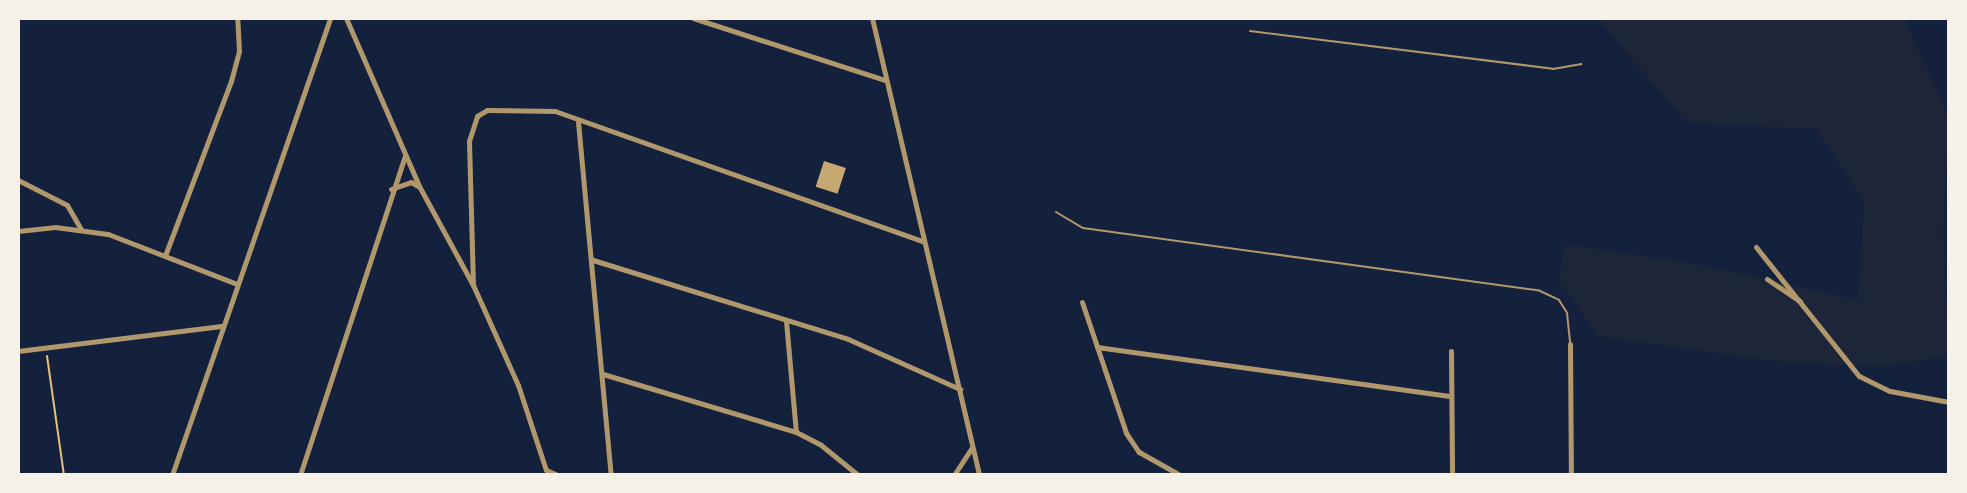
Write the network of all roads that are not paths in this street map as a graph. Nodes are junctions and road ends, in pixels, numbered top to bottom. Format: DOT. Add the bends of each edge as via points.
graph roads {
  1 [pos="237,18"];
  2 [pos="330,18"];
  3 [pos="346,18"];
  4 [pos="693,18"];
  5 [pos="872,18"];
  6 [pos="1250,32"];
  7 [pos="1582,64"];
  8 [pos="885,81"];
  9 [pos="578,122"];
  10 [pos="405,154"];
  11 [pos="18,180"];
  12 [pos="419,186"];
  13 [pos="390,190"];
  14 [pos="1056,212"];
  15 [pos="81,229"];
  16 [pos="18,231"];
  17 [pos="922,241"];
  18 [pos="1756,247"];
  19 [pos="166,254"];
  20 [pos="593,260"];
  21 [pos="1767,279"];
  22 [pos="237,285"];
  23 [pos="473,285"];
  24 [pos="1082,302"];
  25 [pos="1806,305"];
  26 [pos="786,321"];
  27 [pos="221,326"];
  28 [pos="1570,344"];
  29 [pos="1097,347"];
  30 [pos="18,351"];
  31 [pos="1451,351"];
  32 [pos="603,374"];
  33 [pos="960,389"];
  34 [pos="1450,396"];
  35 [pos="1949,402"];
  36 [pos="796,432"];
  37 [pos="972,447"];
  38 [pos="546,472"];
  39 [pos="172,475"];
  40 [pos="300,475"];
  41 [pos="557,475"];
  42 [pos="611,475"];
  43 [pos="858,475"];
  44 [pos="954,475"];
  45 [pos="979,475"];
  46 [pos="1180,475"];
  47 [pos="1452,475"];
  48 [pos="1571,475"];
  1 -- 19 [label="street" via="239,51 231,81"];
  2 -- 22 [label="street"];
  3 -- 10 [label="street"];
  4 -- 8 [label="street"];
  5 -- 8 [label="street"];
  6 -- 7 [label="lane" via="1553,69"];
  8 -- 17 [label="street"];
  9 -- 17 [label="street"];
  9 -- 20 [label="street"];
  9 -- 23 [label="street" via="540,108 487,110 477,116 469,141"];
  10 -- 12 [label="street"];
  10 -- 13 [label="street"];
  11 -- 15 [label="street" via="67,205"];
  12 -- 13 [label="street" via="411,182"];
  12 -- 23 [label="street"];
  13 -- 40 [label="street"];
  14 -- 28 [label="lane" via="1083,228 1540,291 1559,300 1567,313"];
  15 -- 16 [label="street"];
  15 -- 19 [label="street"];
  17 -- 33 [label="street"];
  18 -- 25 [label="street"];
  19 -- 22 [label="street"];
  20 -- 26 [label="street"];
  20 -- 32 [label="street"];
  21 -- 25 [label="street"];
  22 -- 27 [label="street"];
  23 -- 38 [label="street" via="518,385"];
  24 -- 29 [label="street"];
  25 -- 35 [label="street" via="1859,376 1890,391"];
  26 -- 33 [label="street" via="848,339"];
  26 -- 36 [label="street"];
  27 -- 30 [label="street"];
  27 -- 39 [label="street"];
  28 -- 48 [label="street"];
  29 -- 34 [label="street"];
  29 -- 46 [label="street" via="1132,442 1155,464"];
  31 -- 34 [label="street"];
  32 -- 36 [label="street"];
  32 -- 42 [label="street"];
  33 -- 37 [label="street"];
  34 -- 47 [label="street"];
  36 -- 43 [label="street" via="821,445"];
  37 -- 44 [label="street"];
  37 -- 45 [label="street"];
  38 -- 41 [label="street"];
}
